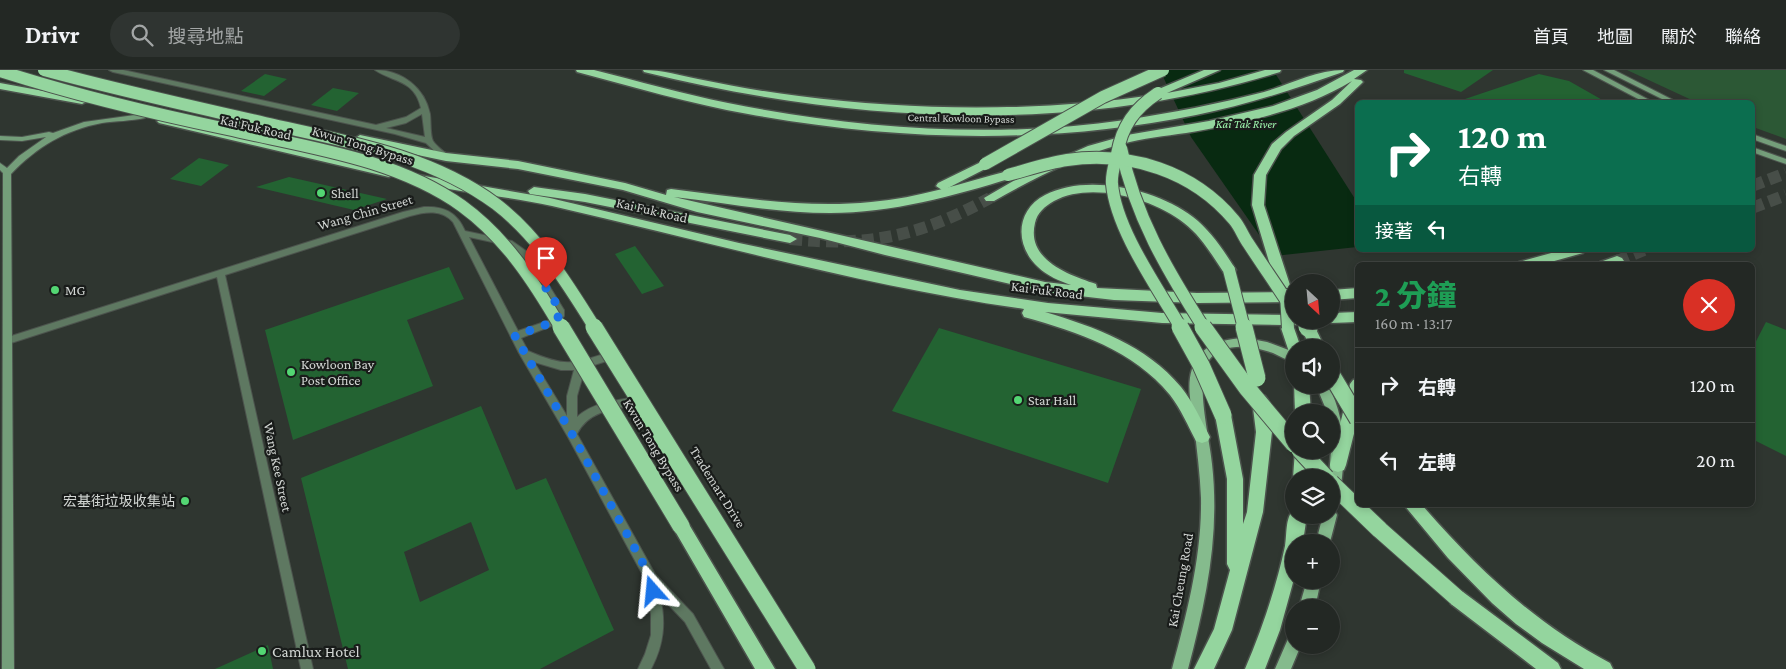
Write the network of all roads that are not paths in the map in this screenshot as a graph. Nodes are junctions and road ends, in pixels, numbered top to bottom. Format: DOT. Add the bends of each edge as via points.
graph roads {
  1 [pos="43,70"];
  2 [pos="113,70"];
  3 [pos="379,70"];
  4 [pos="581,70"];
  5 [pos="648,70"];
  6 [pos="1163,70"];
  7 [pos="1216,70"];
  8 [pos="1276,70"];
  9 [pos="1339,70"];
  10 [pos="1362,70"];
  11 [pos="1369,70"];
  12 [pos="1587,70"];
  13 [pos="1608,70"];
  14 [pos="0,71"];
  15 [pos="0,86"];
  16 [pos="1331,97"];
  17 [pos="1645,100"];
  18 [pos="1669,100"];
  19 [pos="425,108"];
  20 [pos="142,116"];
  21 [pos="374,128"];
  22 [pos="57,133"];
  23 [pos="1114,135"];
  24 [pos="1755,137"];
  25 [pos="0,138"];
  26 [pos="429,141"];
  27 [pos="1786,149"];
  28 [pos="1755,150"];
  29 [pos="446,156"];
  30 [pos="1786,162"];
  31 [pos="0,165"];
  32 [pos="7,173"];
  33 [pos="455,187"];
  34 [pos="625,187"];
  35 [pos="990,198"];
  36 [pos="914,200"];
  37 [pos="462,233"];
  38 [pos="4,235"];
  39 [pos="790,239"];
  40 [pos="1571,252"];
  41 [pos="1535,262"];
  42 [pos="220,272"];
  43 [pos="1285,284"];
  44 [pos="1355,293"];
  45 [pos="1285,294"];
  46 [pos="1340,294"];
  47 [pos="960,295"];
  48 [pos="1114,295"];
  49 [pos="1285,304"];
  50 [pos="1355,317"];
  51 [pos="1340,318"];
  52 [pos="1285,320"];
  53 [pos="515,336"];
  54 [pos="8,340"];
  55 [pos="524,353"];
  56 [pos="1285,353"];
  57 [pos="580,367"];
  58 [pos="1340,389"];
  59 [pos="1328,394"];
  60 [pos="1355,396"];
  61 [pos="644,399"];
  62 [pos="1355,414"];
  63 [pos="1285,433"];
  64 [pos="572,434"];
  65 [pos="1202,437"];
  66 [pos="1309,459"];
  67 [pos="1338,465"];
  68 [pos="1318,469"];
  69 [pos="1337,469"];
  70 [pos="1340,492"];
  71 [pos="1355,506"];
  72 [pos="1356,507"];
  73 [pos="1414,507"];
  74 [pos="4,570"];
  75 [pos="651,578"];
  76 [pos="1236,578"];
  77 [pos="1285,578"];
  78 [pos="1290,654"];
  79 [pos="8,669"];
  80 [pos="306,669"];
  81 [pos="644,669"];
  82 [pos="718,669"];
  83 [pos="766,669"];
  84 [pos="807,669"];
  85 [pos="814,669"];
  86 [pos="1180,669"];
  87 [pos="1204,669"];
  88 [pos="1255,669"];
  89 [pos="1283,669"];
  90 [pos="1551,669"];
  91 [pos="1603,669"];
  1 -- 29 [label="highway, Kai Fuk Road"];
  1 -- 84 [label="highway, Kwun Tong Bypass, bridge" via="375,148 450,177 492,201 525,231 574,294"];
  2 -- 21 [label="street, Kai Fuk Road"];
  3 -- 19 [label="street" via="414,86 423,98"];
  4 -- 23 [label="highway, Central Kowloon Bypass" via="751,111 892,129"];
  5 -- 8 [label="highway, Central Kowloon Bypass, bridge" via="753,93 900,111 993,111 1108,105 1212,89"];
  6 -- 36 [label="highway, bridge" via="1103,97"];
  7 -- 23 [label="highway, bridge" via="1171,86 1148,99"];
  9 -- 23 [label="highway, Central Kowloon Bypass"];
  10 -- 16 [label="highway"];
  11 -- 16 [label="highway"];
  12 -- 17 [label="main road"];
  13 -- 18 [label="main road"];
  14 -- 83 [label="highway, Kwun Tong Bypass, bridge" via="90,98 357,160 425,185 475,216 503,241 532,278"];
  15 -- 20 [label="highway, Kai Fuk Road" via="65,97"];
  16 -- 23 [label="highway" via="1222,122"];
  16 -- 43 [label="highway, bridge" via="1276,147 1260,175 1258,205"];
  19 -- 21 [label="street" via="409,119"];
  19 -- 26 [label="street"];
  20 -- 22 [label="main road" via="100,121"];
  20 -- 33 [label="highway, Kai Fuk Road"];
  21 -- 26 [label="street, Kai Fuk Road"];
  22 -- 25 [label="main road" via="22,139"];
  22 -- 32 [label="main road" via="29,150"];
  23 -- 35 [label="highway"];
  23 -- 63 [label="highway, bridge" via="1136,207 1170,272 1221,354"];
  23 -- 76 [label="highway, bridge" via="1112,183 1118,208 1152,277 1203,366 1223,415 1235,479"];
  24 -- 27 [label="main road"];
  26 -- 29 [label="street, Kai Fuk Road"];
  28 -- 30 [label="main road"];
  29 -- 34 [label="highway, Kai Fuk Road" via="518,165"];
  31 -- 32 [label="main road"];
  32 -- 38 [label="main road"];
  33 -- 39 [label="highway" via="558,192"];
  33 -- 47 [label="highway, Kai Fuk Road" via="550,202"];
  34 -- 36 [label="highway" via="779,205 851,208"];
  34 -- 48 [label="highway, Kai Fuk Road" via="697,208 1022,283"];
  36 -- 45 [label="highway, bridge" via="1066,160 1126,158 1154,165 1202,189 1235,221"];
  37 -- 42 [label="street, Wang Chin Street" via="455,219 448,214 439,210 424,211 391,218"];
  37 -- 53 [label="street, Wang Chin Street"];
  37 -- 53 [label="street" via="509,243 526,255 559,310 556,321"];
  38 -- 54 [label="main road"];
  40 -- 41 [label="highway"];
  42 -- 54 [label="street, Wang Chin Street"];
  42 -- 80 [label="street, Wang Kee Street"];
  44 -- 46 [label="highway"];
  47 -- 52 [label="highway, Kai Fuk Road" via="1048,308 1162,318"];
  47 -- 65 [label="highway" via="1075,327 1127,350 1175,390"];
  48 -- 49 [label="highway, Kai Fuk Road"];
  48 -- 76 [label="highway, bridge" via="1059,274 1036,258 1030,249 1026,231 1031,214 1044,201 1063,193 1098,189 1146,198 1170,208 1192,223 1228,270 1257,378 1264,432 1255,512"];
  50 -- 51 [label="highway"];
  53 -- 55 [label="street, Wang Chin Street"];
  54 -- 74 [label="main road"];
  55 -- 57 [label="street, Trademart Drive" via="561,367"];
  55 -- 64 [label="street, Wang Chin Street"];
  56 -- 65 [label="main road, Kai Cheung Road" via="1251,343 1219,346 1205,355 1199,363 1196,378"];
  57 -- 61 [label="street, Trademart Drive" via="617,354"];
  57 -- 64 [label="street" via="572,396"];
  58 -- 62 [label="highway, bridge"];
  59 -- 67 [label="main road" via="1334,410"];
  60 -- 67 [label="highway"];
  61 -- 64 [label="street" via="588,412 575,425"];
  61 -- 85 [label="street, Trademart Drive"];
  64 -- 75 [label="street, Wang Chin Street"];
  65 -- 86 [label="main road, Kai Cheung Road" via="1208,512 1205,556"];
  66 -- 68 [label="highway, bridge"];
  67 -- 69 [label="main road"];
  70 -- 71 [label="highway, bridge"];
  72 -- 90 [label="highway, bridge" via="1457,598"];
  73 -- 91 [label="highway" via="1477,578 1514,611"];
  74 -- 79 [label="main road"];
  75 -- 81 [label="street" via="659,631 657,644"];
  75 -- 82 [label="street" via="689,618"];
  76 -- 87 [label="highway" via="1223,630"];
  77 -- 88 [label="highway" via="1271,630"];
  78 -- 89 [label="main road"];
}
